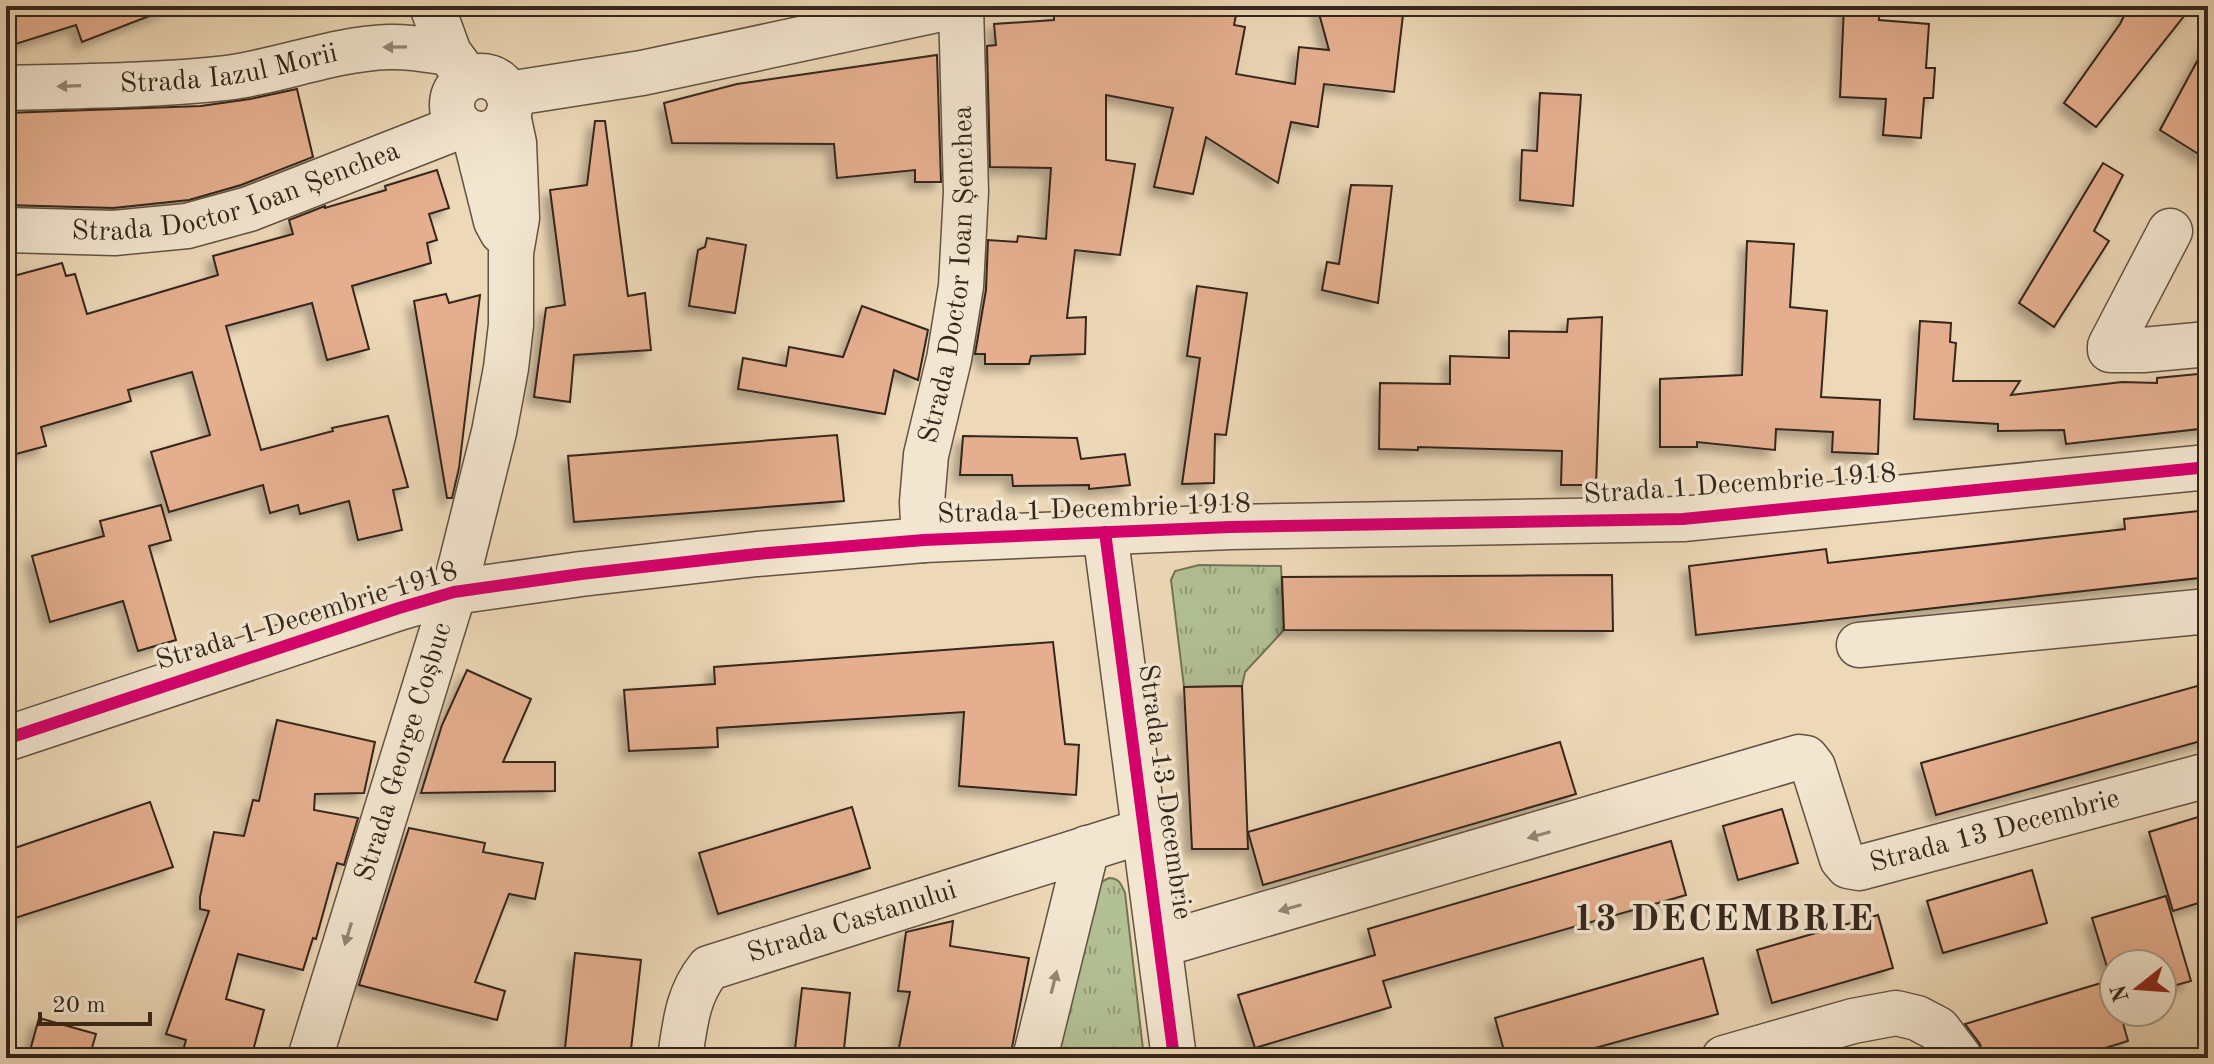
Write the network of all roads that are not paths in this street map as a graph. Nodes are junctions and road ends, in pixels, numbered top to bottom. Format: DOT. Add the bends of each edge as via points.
graph roads {
  1 [pos="432,6"];
  2 [pos="955,6"];
  3 [pos="961,6"];
  4 [pos="459,66"];
  5 [pos="6,88"];
  6 [pos="488,117"];
  7 [pos="6,230"];
  8 [pos="2170,231"];
  9 [pos="2208,344"];
  10 [pos="2208,467"];
  11 [pos="1105,532"];
  12 [pos="924,540"];
  13 [pos="454,592"];
  14 [pos="2208,611"];
  15 [pos="1859,645"];
  16 [pos="6,739"];
  17 [pos="2208,775"];
  18 [pos="1143,831"];
  19 [pos="1087,848"];
  20 [pos="1160,945"];
  21 [pos="310,1058"];
  22 [pos="680,1058"];
  23 [pos="1035,1058"];
  24 [pos="1174,1058"];
  25 [pos="1724,1058"];
  26 [pos="1960,1058"];
  1 -- 4 [label="street"];
  2 -- 6 [label="street, Strada Doctor Ioan Șenchea" via="642,73"];
  3 -- 12 [label="street, Strada Doctor Ioan Șenchea" via="966,192 961,286 926,455"];
  4 -- 5 [label="street, Strada Iazul Morii, one-way" via="412,47 387,47 229,77"];
  4 -- 6 [label="street, Strada Iazul Morii" via="502,84"];
  6 -- 7 [label="street, Strada Doctor Ioan Șenchea" via="249,209 187,226 114,233"];
  6 -- 13 [label="street, Strada George Coșbuc" via="496,221 511,253 511,313 494,432"];
  8 -- 9 [label="street" via="2110,350"];
  10 -- 11 [label="street, Strada 1 Decembrie 1918" via="1683,519"];
  11 -- 12 [label="street, Strada 1 Decembrie 1918"];
  11 -- 18 [label="street, Strada 13 Decembrie"];
  12 -- 13 [label="street, Strada 1 Decembrie 1918" via="757,554"];
  13 -- 16 [label="street, Strada 1 Decembrie 1918"];
  13 -- 21 [label="street, Strada George Coșbuc, one-way"];
  14 -- 15 [label="street"];
  17 -- 20 [label="street, Strada 13 Decembrie, one-way" via="1859,868 1842,859 1813,767 1802,757"];
  18 -- 19 [label="street, Strada Castanului"];
  18 -- 20 [label="street, Strada 13 Decembrie"];
  19 -- 22 [label="street, Strada Castanului" via="709,968 689,1002"];
  23 -- 19 [label="street, one-way"];
  20 -- 24 [label="street, Strada 13 Decembrie"];
  25 -- 26 [label="street" via="1896,1013 1938,1029"];
}
